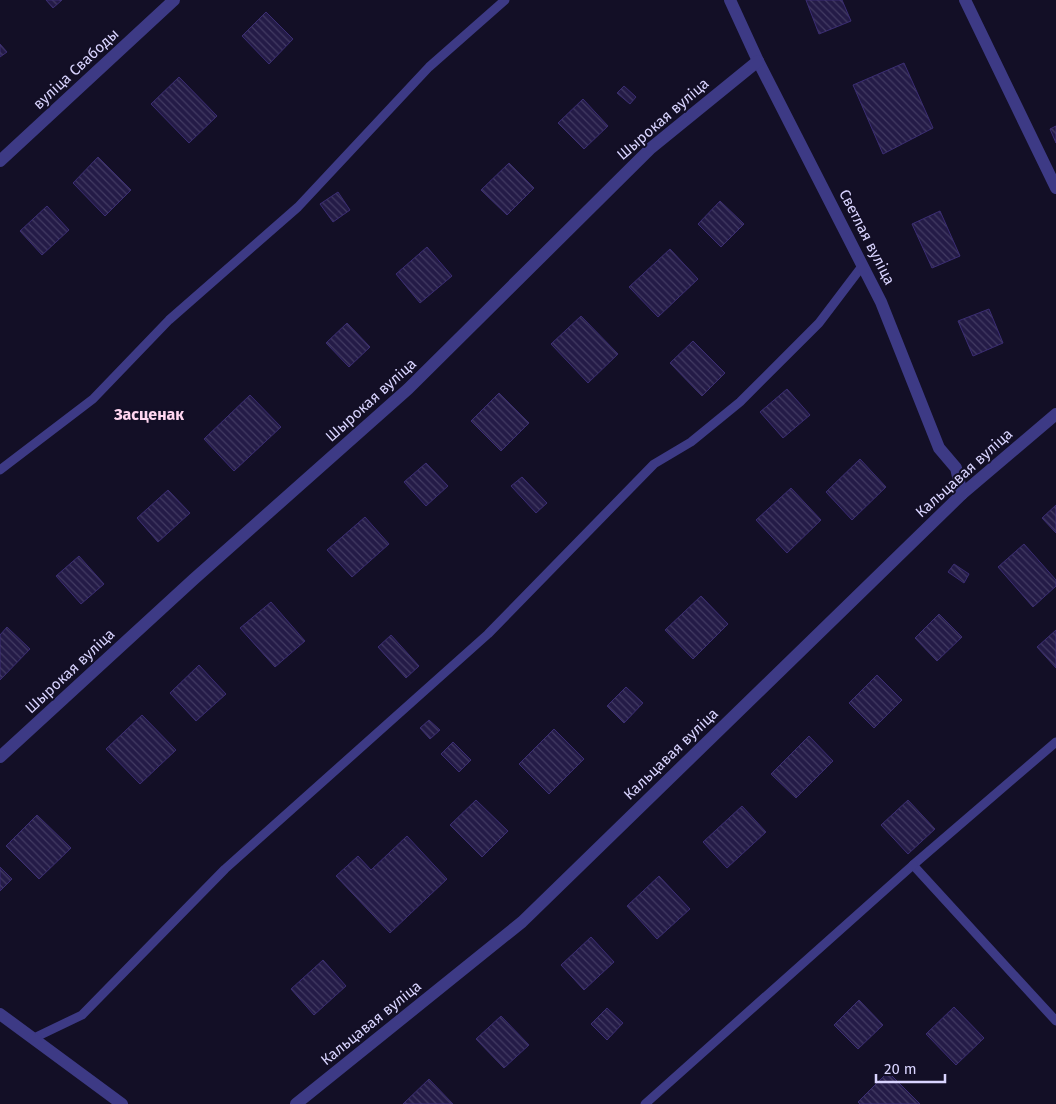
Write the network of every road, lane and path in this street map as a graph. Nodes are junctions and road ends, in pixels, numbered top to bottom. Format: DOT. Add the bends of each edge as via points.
graph roads {
  1 [pos="174,0"];
  2 [pos="505,0"];
  3 [pos="730,0"];
  4 [pos="965,0"];
  5 [pos="758,61"];
  6 [pos="0,161"];
  7 [pos="1056,188"];
  8 [pos="863,265"];
  9 [pos="1056,414"];
  10 [pos="0,470"];
  11 [pos="962,494"];
  12 [pos="1056,742"];
  13 [pos="0,757"];
  14 [pos="913,865"];
  15 [pos="0,1014"];
  16 [pos="1056,1021"];
  17 [pos="34,1038"];
  18 [pos="122,1104"];
  19 [pos="296,1104"];
  20 [pos="645,1104"];
  1 -- 6 [label="street, вуліца Свабоды"];
  2 -- 10 [label="lane" via="429,67 298,207 169,320 93,399"];
  3 -- 5 [label="street, Светлая вуліца"];
  4 -- 7 [label="street"];
  5 -- 8 [label="street, Светлая вуліца"];
  5 -- 13 [label="street, Шырокая вуліца" via="651,148 408,389"];
  8 -- 11 [label="street, Светлая вуліца" via="940,448 956,468"];
  8 -- 17 [label="lane" via="818,323 740,402 691,442 654,464 488,634 225,869 82,1015"];
  9 -- 11 [label="street, Кальцавая вуліца"];
  11 -- 19 [label="street, Кальцавая вуліца" via="522,922"];
  12 -- 14 [label="lane"];
  14 -- 16 [label="lane"];
  14 -- 20 [label="lane"];
  15 -- 17 [label="street"];
  17 -- 18 [label="street"];
}
